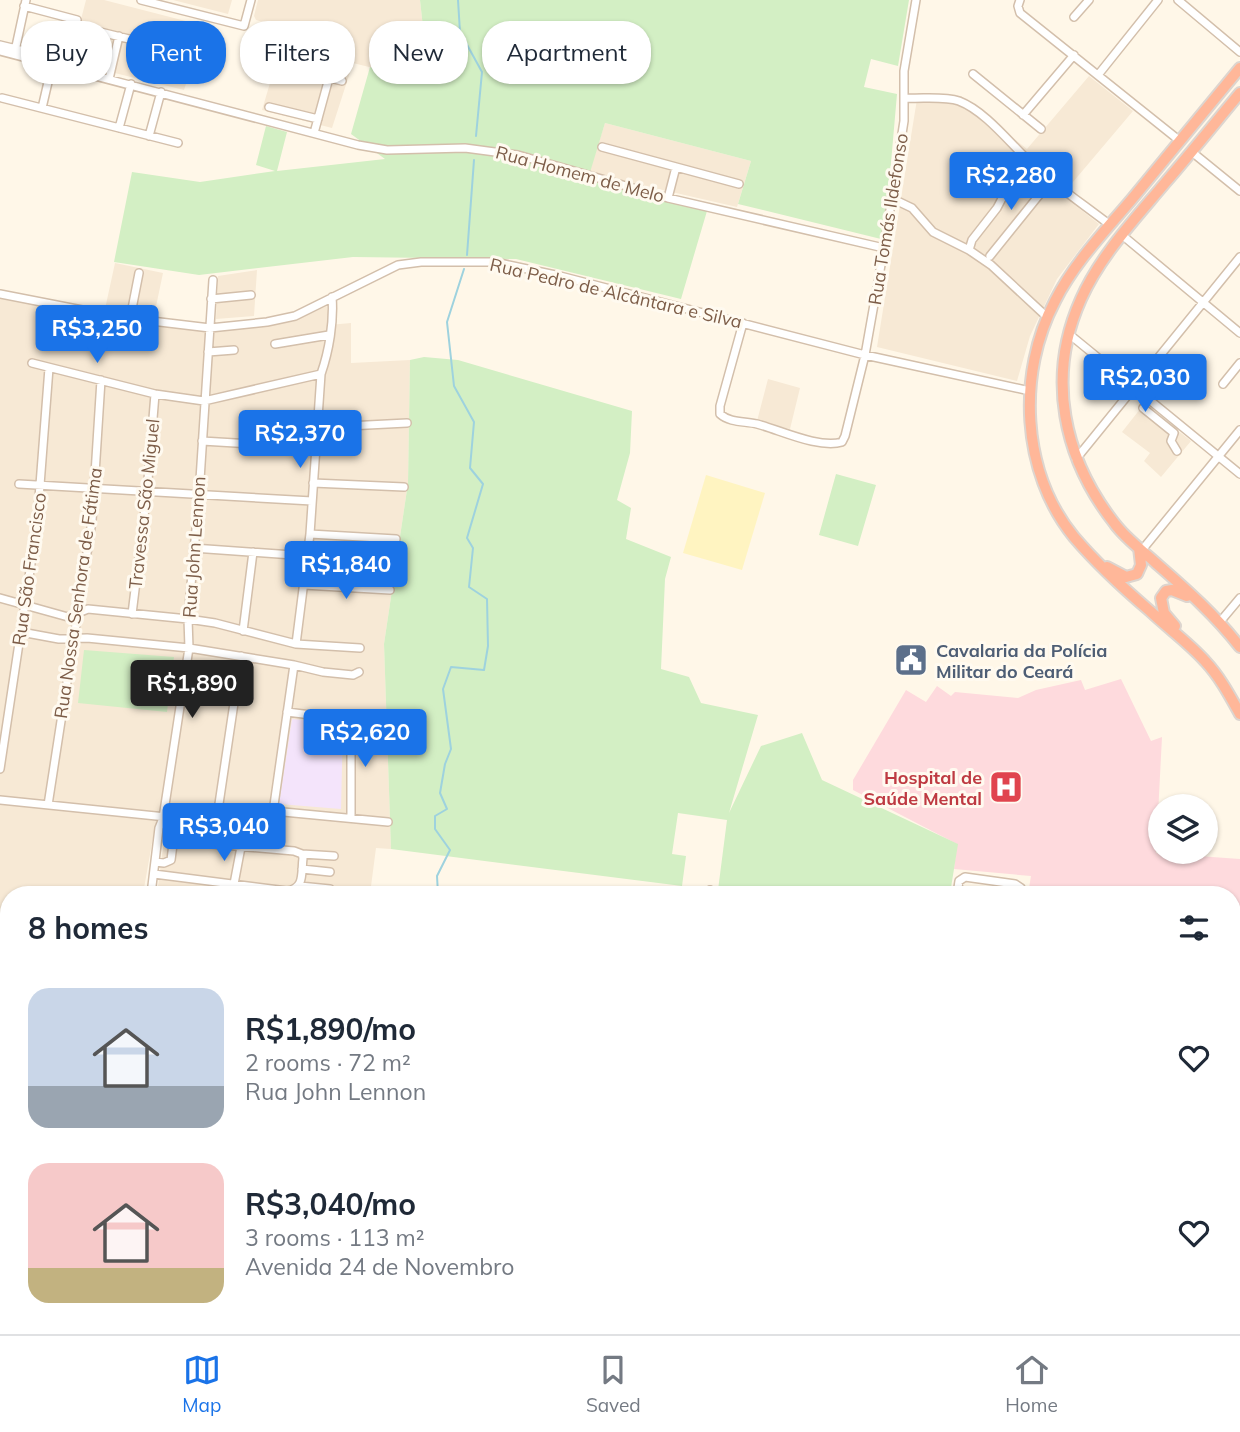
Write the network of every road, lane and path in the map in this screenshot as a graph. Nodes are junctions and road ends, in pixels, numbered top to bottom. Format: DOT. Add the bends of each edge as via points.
graph roads {
  1 [pos="141,0"];
  2 [pos="251,0"];
  3 [pos="916,0"];
  4 [pos="1020,0"];
  5 [pos="1089,0"];
  6 [pos="1158,0"];
  7 [pos="1178,0"];
  8 [pos="25,3"];
  9 [pos="1074,17"];
  10 [pos="77,20"];
  11 [pos="112,34"];
  12 [pos="119,36"];
  13 [pos="126,38"];
  14 [pos="0,45"];
  15 [pos="0,51"];
  16 [pos="15,51"];
  17 [pos="21,52"];
  18 [pos="1240,52"];
  19 [pos="21,53"];
  20 [pos="1074,55"];
  21 [pos="112,63"];
  22 [pos="1240,68"];
  23 [pos="973,74"];
  24 [pos="1098,75"];
  25 [pos="48,84"];
  26 [pos="131,84"];
  27 [pos="327,84"];
  28 [pos="162,92"];
  29 [pos="1240,93"];
  30 [pos="2,98"];
  31 [pos="905,98"];
  32 [pos="269,107"];
  33 [pos="42,108"];
  34 [pos="1023,114"];
  35 [pos="318,119"];
  36 [pos="119,128"];
  37 [pos="1041,129"];
  38 [pos="314,133"];
  39 [pos="149,136"];
  40 [pos="1180,141"];
  41 [pos="178,143"];
  42 [pos="602,148"];
  43 [pos="1192,152"];
  44 [pos="1028,160"];
  45 [pos="676,167"];
  46 [pos="1052,179"];
  47 [pos="739,184"];
  48 [pos="1240,191"];
  49 [pos="668,198"];
  50 [pos="891,198"];
  51 [pos="1110,225"];
  52 [pos="1122,235"];
  53 [pos="884,248"];
  54 [pos="969,250"];
  55 [pos="990,256"];
  56 [pos="1240,257"];
  57 [pos="139,273"];
  58 [pos="213,280"];
  59 [pos="0,294"];
  60 [pos="251,295"];
  61 [pos="332,297"];
  62 [pos="212,299"];
  63 [pos="1202,302"];
  64 [pos="1047,317"];
  65 [pos="130,319"];
  66 [pos="743,323"];
  67 [pos="210,328"];
  68 [pos="1240,333"];
  69 [pos="1069,334"];
  70 [pos="329,335"];
  71 [pos="275,344"];
  72 [pos="234,350"];
  73 [pos="208,352"];
  74 [pos="865,355"];
  75 [pos="32,363"];
  76 [pos="1240,363"];
  77 [pos="49,368"];
  78 [pos="321,374"];
  79 [pos="101,380"];
  80 [pos="1223,384"];
  81 [pos="1134,387"];
  82 [pos="1030,391"];
  83 [pos="155,394"];
  84 [pos="204,401"];
  85 [pos="1143,408"];
  86 [pos="407,423"];
  87 [pos="317,424"];
  88 [pos="1181,424"];
  89 [pos="1240,430"];
  90 [pos="1174,433"];
  91 [pos="202,442"];
  92 [pos="316,448"];
  93 [pos="1177,451"];
  94 [pos="1219,456"];
  95 [pos="1076,459"];
  96 [pos="1240,474"];
  97 [pos="313,483"];
  98 [pos="19,484"];
  99 [pos="40,486"];
  100 [pos="404,486"];
  101 [pos="95,488"];
  102 [pos="147,492"];
  103 [pos="199,495"];
  104 [pos="312,501"];
  105 [pos="310,534"];
  106 [pos="396,539"];
  107 [pos="194,548"];
  108 [pos="1141,549"];
  109 [pos="253,552"];
  110 [pos="307,556"];
  111 [pos="1098,562"];
  112 [pos="304,585"];
  113 [pos="390,590"];
  114 [pos="0,598"];
  115 [pos="1240,598"];
  116 [pos="1199,601"];
  117 [pos="25,605"];
  118 [pos="77,612"];
  119 [pos="132,614"];
  120 [pos="188,619"];
  121 [pos="1219,622"];
  122 [pos="243,631"];
  123 [pos="20,632"];
  124 [pos="74,640"];
  125 [pos="296,644"];
  126 [pos="1240,647"];
  127 [pos="189,648"];
  128 [pos="360,648"];
  129 [pos="1193,649"];
  130 [pos="241,656"];
  131 [pos="295,665"];
  132 [pos="359,672"];
  133 [pos="287,712"];
  134 [pos="1240,714"];
  135 [pos="0,769"];
  136 [pos="0,800"];
  137 [pos="48,805"];
  138 [pos="273,811"];
  139 [pos="163,818"];
  140 [pos="351,818"];
  141 [pos="388,822"];
  142 [pos="216,824"];
  143 [pos="240,847"];
  144 [pos="302,854"];
  145 [pos="334,856"];
  146 [pos="155,862"];
  147 [pos="302,869"];
  148 [pos="330,872"];
  149 [pos="154,874"];
  150 [pos="234,884"];
  151 [pos="152,886"];
  152 [pos="249,886"];
  153 [pos="300,886"];
  154 [pos="958,886"];
  155 [pos="1018,886"];
  1 -- 2 [label="street" via="244,26"];
  3 -- 31 [label="street, Rua Tomás Ildefonso" via="904,71"];
  4 -- 20 [label="street" via="1020,13"];
  5 -- 9 [label="street"];
  6 -- 24 [label="street"];
  7 -- 18 [label="street"];
  8 -- 10 [label="street"];
  8 -- 16 [label="street"];
  11 -- 12 [label="street"];
  12 -- 13 [label="street"];
  12 -- 21 [label="street"];
  14 -- 16 [label="street, Rua Homem de Melo"];
  15 -- 16 [label="street, Rua Homem de Melo"];
  16 -- 17 [label="street, Rua Homem de Melo"];
  16 -- 19 [label="street, Rua Homem de Melo"];
  20 -- 24 [label="street"];
  20 -- 34 [label="street"];
  22 -- 40 [label="highway"];
  23 -- 34 [label="street"];
  24 -- 40 [label="street"];
  25 -- 33 [label="street"];
  26 -- 28 [label="street, Rua Homem de Melo"];
  26 -- 36 [label="street"];
  27 -- 35 [label="street"];
  28 -- 38 [label="street, Rua Homem de Melo"];
  28 -- 39 [label="street"];
  29 -- 43 [label="highway"];
  30 -- 33 [label="street"];
  31 -- 44 [label="street" via="962,102"];
  31 -- 50 [label="street, Rua Tomás Ildefonso"];
  32 -- 35 [label="street"];
  33 -- 36 [label="street"];
  34 -- 37 [label="street"];
  35 -- 38 [label="street"];
  36 -- 39 [label="street"];
  38 -- 49 [label="street, Rua Homem de Melo" via="387,150 465,148 509,153"];
  39 -- 41 [label="street"];
  40 -- 51 [label="highway"];
  42 -- 45 [label="street"];
  43 -- 48 [label="street"];
  43 -- 52 [label="highway"];
  44 -- 46 [label="street"];
  44 -- 54 [label="street"];
  45 -- 47 [label="street"];
  45 -- 49 [label="street"];
  46 -- 51 [label="street"];
  46 -- 55 [label="street"];
  49 -- 53 [label="street, Rua Homem de Melo"];
  50 -- 53 [label="street, Rua Tomás Ildefonso"];
  50 -- 54 [label="street" via="912,208 933,232"];
  51 -- 64 [label="highway"];
  52 -- 63 [label="street"];
  52 -- 69 [label="highway" via="1091,279"];
  53 -- 74 [label="street, Rua Tomás Ildefonso"];
  54 -- 64 [label="street"];
  56 -- 63 [label="street"];
  57 -- 65 [label="street"];
  58 -- 62 [label="street, Rua John Lennon"];
  59 -- 65 [label="street, Rua Pedro de Alcântara e Silva"];
  60 -- 62 [label="street"];
  61 -- 66 [label="street, Rua Pedro de Alcântara e Silva" via="398,265 481,261"];
  61 -- 67 [label="street, Rua Pedro de Alcântara e Silva" via="285,320"];
  61 -- 70 [label="street"];
  62 -- 67 [label="street, Rua John Lennon"];
  63 -- 68 [label="street"];
  63 -- 81 [label="street"];
  64 -- 82 [label="highway"];
  65 -- 67 [label="street, Rua Pedro de Alcântara e Silva"];
  66 -- 74 [label="street, Rua Pedro de Alcântara e Silva"];
  66 -- 74 [label="street, Rua Tomás Ildefonso" via="720,406 724,418 828,443 842,442"];
  67 -- 73 [label="street, Rua John Lennon"];
  69 -- 81 [label="street"];
  69 -- 95 [label="highway" via="1063,394"];
  70 -- 71 [label="street"];
  70 -- 78 [label="street"];
  72 -- 73 [label="street"];
  73 -- 84 [label="street, Rua John Lennon"];
  74 -- 82 [label="street, Rua Pedro de Alcântara e Silva"];
  75 -- 77 [label="street"];
  76 -- 80 [label="street"];
  77 -- 79 [label="street"];
  77 -- 99 [label="street, Rua São Francisco"];
  78 -- 84 [label="street"];
  78 -- 87 [label="street"];
  79 -- 83 [label="street"];
  79 -- 101 [label="street, Rua Nossa Senhora de Fátima"];
  81 -- 88 [label="street"];
  81 -- 95 [label="street"];
  82 -- 111 [label="highway" via="1034,449 1045,486 1065,524"];
  83 -- 84 [label="street"];
  83 -- 102 [label="street, Travessa São Miguel"];
  84 -- 91 [label="street, Rua John Lennon"];
  85 -- 90 [label="street"];
  86 -- 87 [label="street"];
  87 -- 92 [label="street"];
  88 -- 90 [label="street"];
  88 -- 94 [label="street"];
  89 -- 94 [label="street"];
  90 -- 93 [label="street" via="1171,441"];
  91 -- 92 [label="street"];
  91 -- 103 [label="street, Rua John Lennon"];
  92 -- 97 [label="street"];
  94 -- 96 [label="street"];
  94 -- 108 [label="street"];
  95 -- 108 [label="highway" via="1097,501"];
  97 -- 100 [label="street"];
  97 -- 104 [label="street"];
  98 -- 99 [label="street"];
  99 -- 101 [label="street"];
  99 -- 117 [label="street, Rua São Francisco"];
  101 -- 102 [label="street"];
  101 -- 118 [label="street, Rua Nossa Senhora de Fátima"];
  102 -- 103 [label="street"];
  102 -- 119 [label="street, Travessa São Miguel"];
  103 -- 104 [label="street"];
  103 -- 107 [label="street, Rua John Lennon"];
  104 -- 105 [label="street"];
  105 -- 106 [label="street"];
  105 -- 110 [label="street"];
  107 -- 109 [label="street"];
  107 -- 120 [label="street, Rua John Lennon"];
  108 -- 111 [label="highway" via="1140,569 1132,576 1125,577"];
  108 -- 116 [label="highway"];
  109 -- 110 [label="street"];
  109 -- 122 [label="street"];
  110 -- 112 [label="street"];
  111 -- 129 [label="highway"];
  112 -- 113 [label="street"];
  112 -- 125 [label="street"];
  114 -- 117 [label="street"];
  115 -- 121 [label="street"];
  116 -- 121 [label="highway"];
  116 -- 129 [label="highway" via="1172,590 1163,594 1160,602"];
  117 -- 118 [label="street" via="68,617"];
  117 -- 123 [label="street, Rua São Francisco"];
  118 -- 119 [label="street"];
  118 -- 124 [label="street, Rua Nossa Senhora de Fátima"];
  119 -- 120 [label="street"];
  120 -- 122 [label="street"];
  120 -- 127 [label="street, Rua John Lennon"];
  121 -- 126 [label="highway"];
  122 -- 125 [label="street"];
  123 -- 124 [label="street"];
  123 -- 135 [label="street, Rua São Francisco"];
  124 -- 127 [label="street"];
  124 -- 137 [label="street, Rua Nossa Senhora de Fátima"];
  125 -- 128 [label="street"];
  127 -- 130 [label="street"];
  127 -- 139 [label="street, Rua John Lennon"];
  129 -- 134 [label="highway"];
  130 -- 131 [label="street"];
  130 -- 142 [label="street"];
  131 -- 132 [label="street" via="323,672"];
  131 -- 133 [label="street"];
  133 -- 138 [label="street"];
  133 -- 140 [label="street" via="351,720"];
  136 -- 137 [label="street"];
  137 -- 139 [label="street"];
  138 -- 140 [label="street"];
  138 -- 142 [label="street" via="270,822 257,827"];
  139 -- 142 [label="street"];
  139 -- 146 [label="street, Rua John Lennon"];
  140 -- 141 [label="street"];
  143 -- 144 [label="street"];
  143 -- 146 [label="street" via="177,841 172,860"];
  143 -- 150 [label="street"];
  144 -- 145 [label="street"];
  144 -- 147 [label="street"];
  146 -- 149 [label="street, Rua John Lennon"];
  147 -- 148 [label="street"];
  147 -- 153 [label="street"];
  149 -- 150 [label="street"];
  149 -- 151 [label="street, Rua John Lennon"];
  150 -- 152 [label="street"];
  154 -- 155 [label="street" via="965,877"];
}
